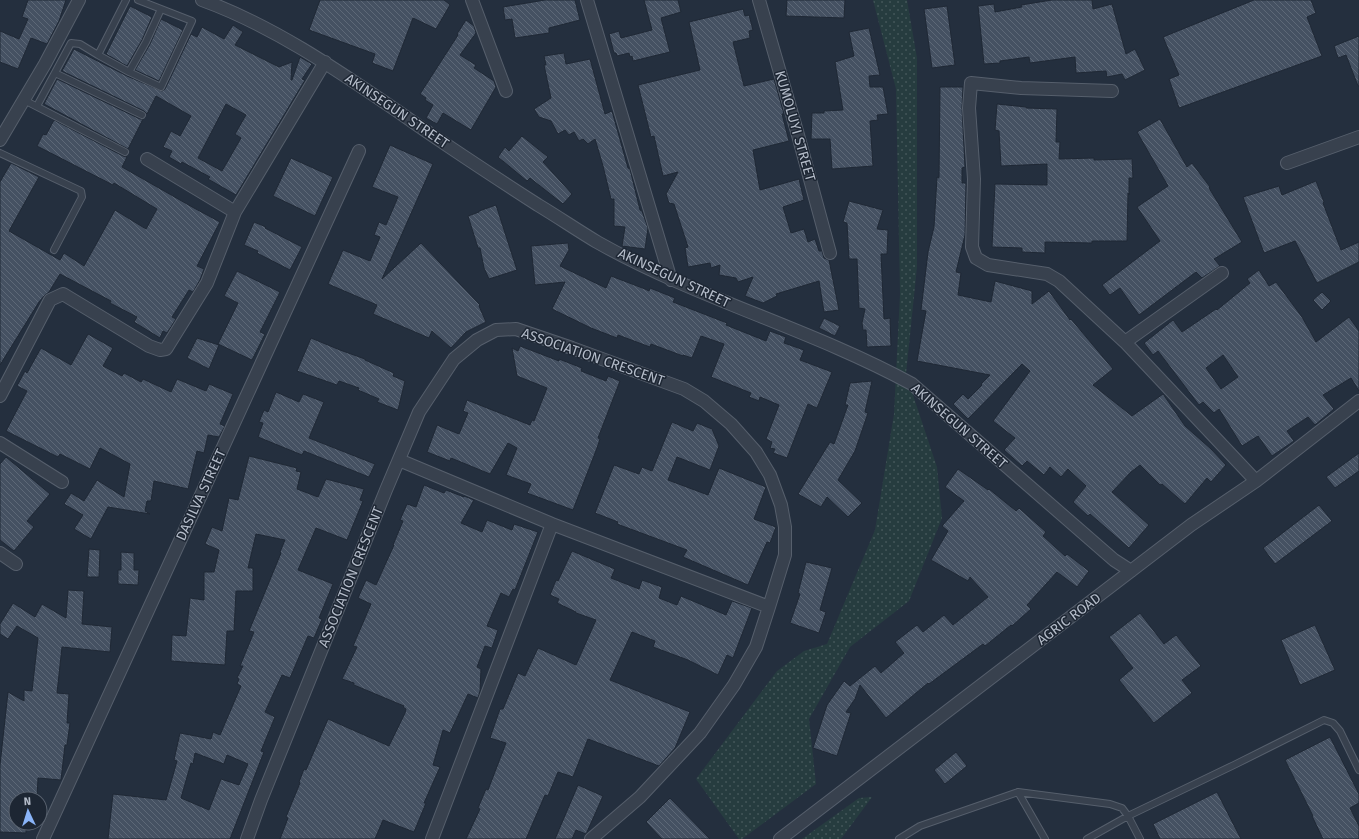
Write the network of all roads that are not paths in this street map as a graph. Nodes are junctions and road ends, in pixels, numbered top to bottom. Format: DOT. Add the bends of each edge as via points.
graph roads {
  1 [pos="79,0"];
  2 [pos="126,0"];
  3 [pos="138,0"];
  4 [pos="202,0"];
  5 [pos="472,0"];
  6 [pos="587,0"];
  7 [pos="759,0"];
  8 [pos="225,4"];
  9 [pos="161,9"];
  10 [pos="98,55"];
  11 [pos="325,62"];
  12 [pos="129,72"];
  13 [pos="54,73"];
  14 [pos="506,91"];
  15 [pos="1112,91"];
  16 [pos="24,100"];
  17 [pos="37,106"];
  18 [pos="142,115"];
  19 [pos="1359,137"];
  20 [pos="0,140"];
  21 [pos="359,150"];
  22 [pos="125,152"];
  23 [pos="0,153"];
  24 [pos="147,159"];
  25 [pos="1287,163"];
  26 [pos="235,212"];
  27 [pos="54,250"];
  28 [pos="830,253"];
  29 [pos="1222,273"];
  30 [pos="671,280"];
  31 [pos="1125,342"];
  32 [pos="0,396"];
  33 [pos="1359,401"];
  34 [pos="0,443"];
  35 [pos="399,460"];
  36 [pos="1256,481"];
  37 [pos="62,482"];
  38 [pos="552,524"];
  39 [pos="0,553"];
  40 [pos="16,564"];
  41 [pos="1131,571"];
  42 [pos="770,607"];
  43 [pos="1359,770"];
  44 [pos="1018,792"];
  45 [pos="1128,816"];
  46 [pos="43,839"];
  47 [pos="247,839"];
  48 [pos="432,839"];
  49 [pos="591,839"];
  50 [pos="780,839"];
  51 [pos="899,839"];
  52 [pos="1045,839"];
  53 [pos="1087,839"];
  54 [pos="1140,839"];
  1 -- 16 [label="street"];
  2 -- 10 [label="lane"];
  3 -- 9 [label="lane"];
  4 -- 8 [label="street, AKINSEGUN STREET"];
  5 -- 14 [label="street"];
  6 -- 30 [label="street"];
  7 -- 28 [label="street, KUMOLUYI STREET"];
  8 -- 11 [label="street, AKINSEGUN STREET"];
  9 -- 12 [label="lane"];
  9 -- 12 [label="lane" via="192,21 161,87"];
  10 -- 12 [label="lane"];
  10 -- 13 [label="lane" via="80,44 71,44"];
  11 -- 26 [label="street"];
  11 -- 30 [label="street, AKINSEGUN STREET" via="466,159 590,237"];
  13 -- 17 [label="lane"];
  13 -- 18 [label="lane"];
  15 -- 31 [label="street" via="1021,88 971,83 969,108 974,179 972,248 976,258 988,265 1047,274 1059,281"];
  16 -- 17 [label="lane"];
  16 -- 20 [label="street"];
  17 -- 22 [label="lane"];
  19 -- 25 [label="street"];
  21 -- 46 [label="street, DASILVA STREET"];
  23 -- 27 [label="lane" via="81,191 82,197"];
  24 -- 26 [label="street"];
  26 -- 32 [label="street" via="207,283 166,349 160,350 150,346 63,294 50,300"];
  29 -- 31 [label="street"];
  30 -- 41 [label="street, AKINSEGUN STREET" via="853,355 912,384 1108,555"];
  31 -- 36 [label="street"];
  33 -- 36 [label="street, AGRIC ROAD"];
  34 -- 37 [label="street"];
  35 -- 38 [label="street"];
  35 -- 42 [label="street, ASSOCIATION CRESCENT" via="419,412 454,359 477,340 496,330 516,329 684,389 704,401 731,424 756,452 770,474 781,505 785,527 784,555"];
  35 -- 47 [label="street, ASSOCIATION CRESCENT"];
  36 -- 41 [label="street, AGRIC ROAD"];
  38 -- 42 [label="street"];
  38 -- 48 [label="street"];
  39 -- 40 [label="street"];
  41 -- 50 [label="street, AGRIC ROAD"];
  42 -- 49 [label="street, ASSOCIATION CRESCENT" via="756,647 734,685 700,733 640,797"];
  43 -- 45 [label="lane" via="1340,731 1332,723 1324,720"];
  44 -- 45 [label="lane" via="1110,804 1122,808"];
  44 -- 51 [label="lane" via="920,826"];
  44 -- 52 [label="lane"];
  45 -- 53 [label="lane"];
  45 -- 54 [label="lane"];
}
